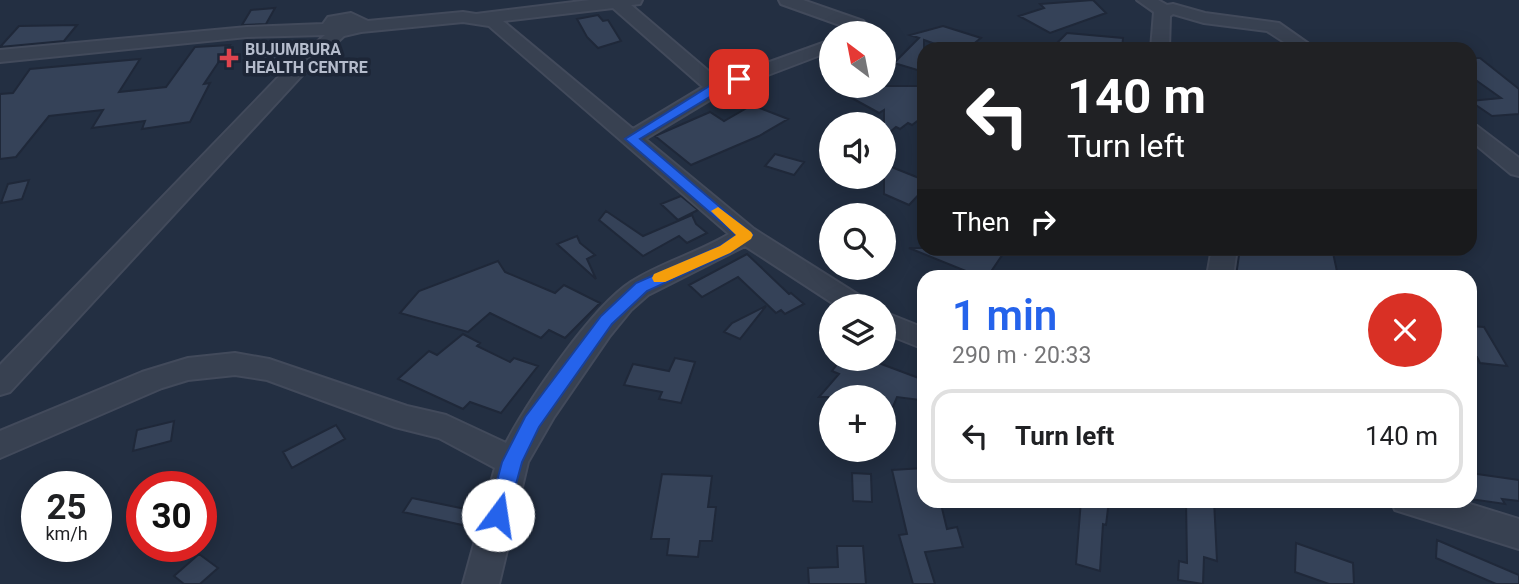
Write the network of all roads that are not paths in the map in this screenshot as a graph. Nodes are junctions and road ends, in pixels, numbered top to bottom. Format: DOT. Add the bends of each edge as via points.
graph roads {
  1 [pos="787,0"];
  2 [pos="1145,0"];
  3 [pos="626,1"];
  4 [pos="369,4"];
  5 [pos="1165,11"];
  6 [pos="480,18"];
  7 [pos="846,21"];
  8 [pos="344,26"];
  9 [pos="1160,42"];
  10 [pos="1296,42"];
  11 [pos="819,49"];
  12 [pos="0,55"];
  13 [pos="716,88"];
  14 [pos="1477,136"];
  15 [pos="631,139"];
  16 [pos="1519,169"];
  17 [pos="746,235"];
  18 [pos="837,294"];
  19 [pos="896,327"];
  20 [pos="917,336"];
  21 [pos="0,384"];
  22 [pos="0,445"];
  23 [pos="512,462"];
  24 [pos="1433,508"];
  25 [pos="1519,534"];
  26 [pos="481,584"];
  1 -- 7 [label="street"];
  2 -- 5 [label="street"];
  3 -- 6 [label="street"];
  3 -- 13 [label="street"];
  4 -- 8 [label="street"];
  5 -- 9 [label="street"];
  5 -- 10 [label="street" via="1263,24"];
  6 -- 8 [label="street"];
  6 -- 15 [label="street" via="494,22"];
  8 -- 12 [label="street"];
  8 -- 21 [label="street" via="300,66"];
  11 -- 13 [label="street"];
  13 -- 15 [label="street"];
  14 -- 16 [label="street"];
  15 -- 17 [label="street"];
  17 -- 18 [label="street"];
  17 -- 23 [label="street" via="725,250 630,296 607,320 532,423"];
  19 -- 20 [label="street"];
  22 -- 23 [label="street" via="152,380 234,363 446,427"];
  23 -- 26 [label="street"];
  24 -- 25 [label="street"];
}
